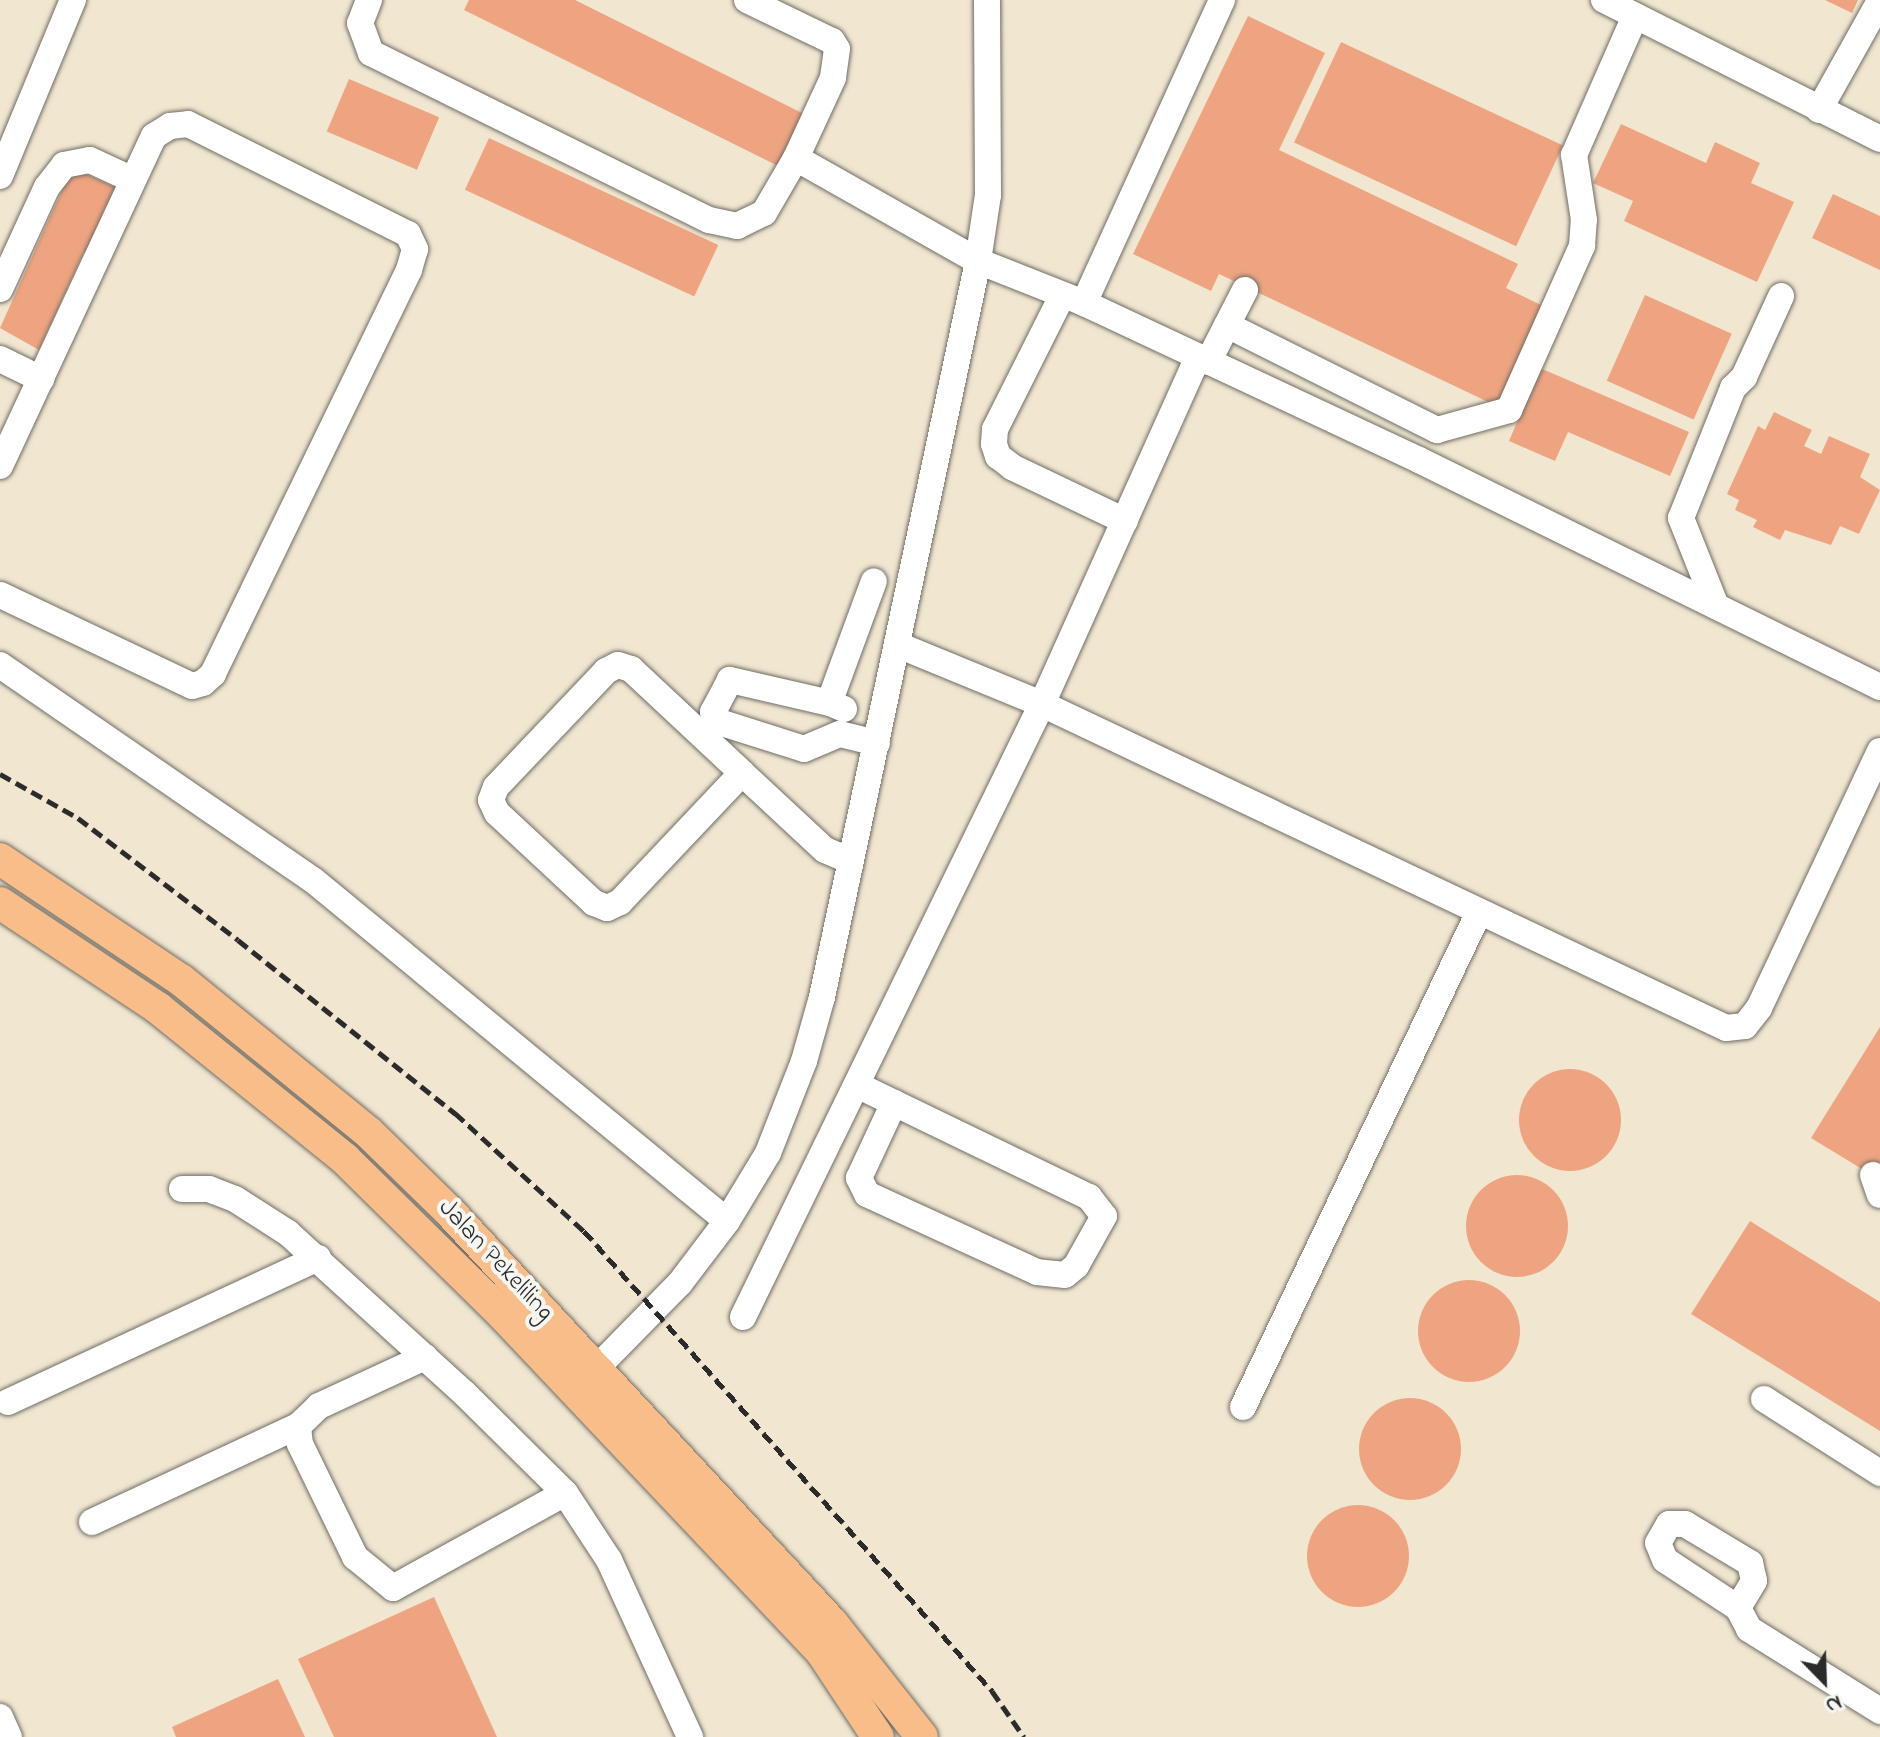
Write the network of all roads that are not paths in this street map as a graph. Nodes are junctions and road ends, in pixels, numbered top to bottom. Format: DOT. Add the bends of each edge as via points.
graph roads {
  1 [pos="73,0"];
  2 [pos="369,0"];
  3 [pos="747,0"];
  4 [pos="987,0"];
  5 [pos="1222,0"];
  6 [pos="1604,0"];
  7 [pos="1880,1"];
  8 [pos="1635,16"];
  9 [pos="1819,110"];
  10 [pos="1880,139"];
  11 [pos="796,158"];
  12 [pos="0,176"];
  13 [pos="133,180"];
  14 [pos="978,261"];
  15 [pos="0,289"];
  16 [pos="1245,290"];
  17 [pos="1781,296"];
  18 [pos="1073,300"];
  19 [pos="1227,325"];
  20 [pos="0,359"];
  21 [pos="1203,359"];
  22 [pos="41,379"];
  23 [pos="1437,430"];
  24 [pos="1419,460"];
  25 [pos="0,466"];
  26 [pos="1125,521"];
  27 [pos="874,581"];
  28 [pos="0,595"];
  29 [pos="1716,606"];
  30 [pos="857,627"];
  31 [pos="899,641"];
  32 [pos="0,665"];
  33 [pos="1880,687"];
  34 [pos="830,703"];
  35 [pos="1042,704"];
  36 [pos="840,734"];
  37 [pos="877,743"];
  38 [pos="1880,751"];
  39 [pos="742,773"];
  40 [pos="0,859"];
  41 [pos="851,861"];
  42 [pos="0,903"];
  43 [pos="1479,912"];
  44 [pos="857,1085"];
  45 [pos="894,1103"];
  46 [pos="182,1189"];
  47 [pos="727,1221"];
  48 [pos="318,1258"];
  49 [pos="743,1317"];
  50 [pos="425,1357"];
  51 [pos="585,1380"];
  52 [pos="1764,1399"];
  53 [pos="8,1402"];
  54 [pos="1243,1407"];
  55 [pos="298,1426"];
  56 [pos="1880,1473"];
  57 [pos="565,1493"];
  58 [pos="92,1522"];
  59 [pos="1738,1608"];
  60 [pos="1880,1711"];
  61 [pos="0,1717"];
  62 [pos="9,1737"];
  63 [pos="690,1737"];
  64 [pos="878,1737"];
  65 [pos="922,1737"];
  1 -- 12 [label="street"];
  2 -- 11 [label="street" via="360,23 371,53 709,220 737,226 764,213"];
  3 -- 11 [label="street" via="832,41 837,49 833,78"];
  4 -- 14 [label="street" via="988,195"];
  5 -- 18 [label="street"];
  6 -- 8 [label="street"];
  7 -- 9 [label="street"];
  8 -- 9 [label="street"];
  8 -- 23 [label="street" via="1574,155 1584,220 1582,246 1515,401 1498,416"];
  9 -- 10 [label="street"];
  11 -- 14 [label="street"];
  13 -- 15 [label="street" via="90,160 64,165 47,187"];
  13 -- 22 [label="street"];
  13 -- 28 [label="street" via="154,136 170,126 188,124 394,224 408,234 415,249 213,674 203,683 192,686"];
  14 -- 18 [label="street"];
  14 -- 31 [label="street"];
  16 -- 19 [label="street"];
  17 -- 29 [label="street" via="1744,377 1733,388 1681,518"];
  18 -- 21 [label="street"];
  18 -- 26 [label="street" via="995,429 994,444 998,456 1012,467"];
  19 -- 21 [label="street"];
  19 -- 23 [label="street"];
  20 -- 22 [label="street"];
  21 -- 24 [label="street"];
  21 -- 26 [label="street"];
  22 -- 25 [label="street"];
  23 -- 24 [label="street"];
  24 -- 29 [label="street"];
  26 -- 35 [label="street"];
  27 -- 30 [label="street"];
  29 -- 33 [label="street"];
  30 -- 31 [label="street"];
  30 -- 34 [label="street"];
  31 -- 35 [label="street"];
  31 -- 37 [label="street"];
  32 -- 47 [label="street" via="313,880"];
  34 -- 36 [label="street" via="845,712"];
  34 -- 36 [label="street" via="730,680 713,712 719,722 804,749"];
  35 -- 43 [label="street"];
  35 -- 44 [label="street"];
  36 -- 37 [label="street"];
  37 -- 41 [label="street"];
  38 -- 43 [label="street" via="1759,1008 1745,1026 1716,1025"];
  39 -- 39 [label="street" via="631,669 618,665 606,671 496,787 491,800 497,813 594,903 607,908 620,902"];
  39 -- 41 [label="street" via="825,850"];
  40 -- 51 [label="main road, Jalan Pekeliling" via="181,980 369,1133"];
  41 -- 47 [label="street" via="822,997 784,1120"];
  42 -- 51 [label="main road, Jalan Pekeliling" via="158,1008 345,1159"];
  43 -- 54 [label="street"];
  44 -- 45 [label="street"];
  44 -- 49 [label="street"];
  45 -- 45 [label="street" via="1089,1197 1104,1216 1076,1266 1065,1275 1037,1272 867,1194 859,1178"];
  46 -- 48 [label="street" via="209,1189 235,1199"];
  47 -- 51 [label="street" via="680,1283"];
  48 -- 50 [label="street"];
  48 -- 53 [label="street"];
  50 -- 55 [label="street" via="319,1406"];
  50 -- 57 [label="street"];
  51 -- 64 [label="main road, Jalan Pekeliling" via="821,1651"];
  51 -- 65 [label="main road, Jalan Pekeliling" via="832,1623"];
  52 -- 56 [label="street"];
  55 -- 57 [label="street" via="300,1444 355,1557 393,1588"];
  55 -- 58 [label="street"];
  57 -- 63 [label="street" via="609,1560"];
  59 -- 60 [label="street" via="1749,1629"];
  61 -- 62 [label="street"];
}
